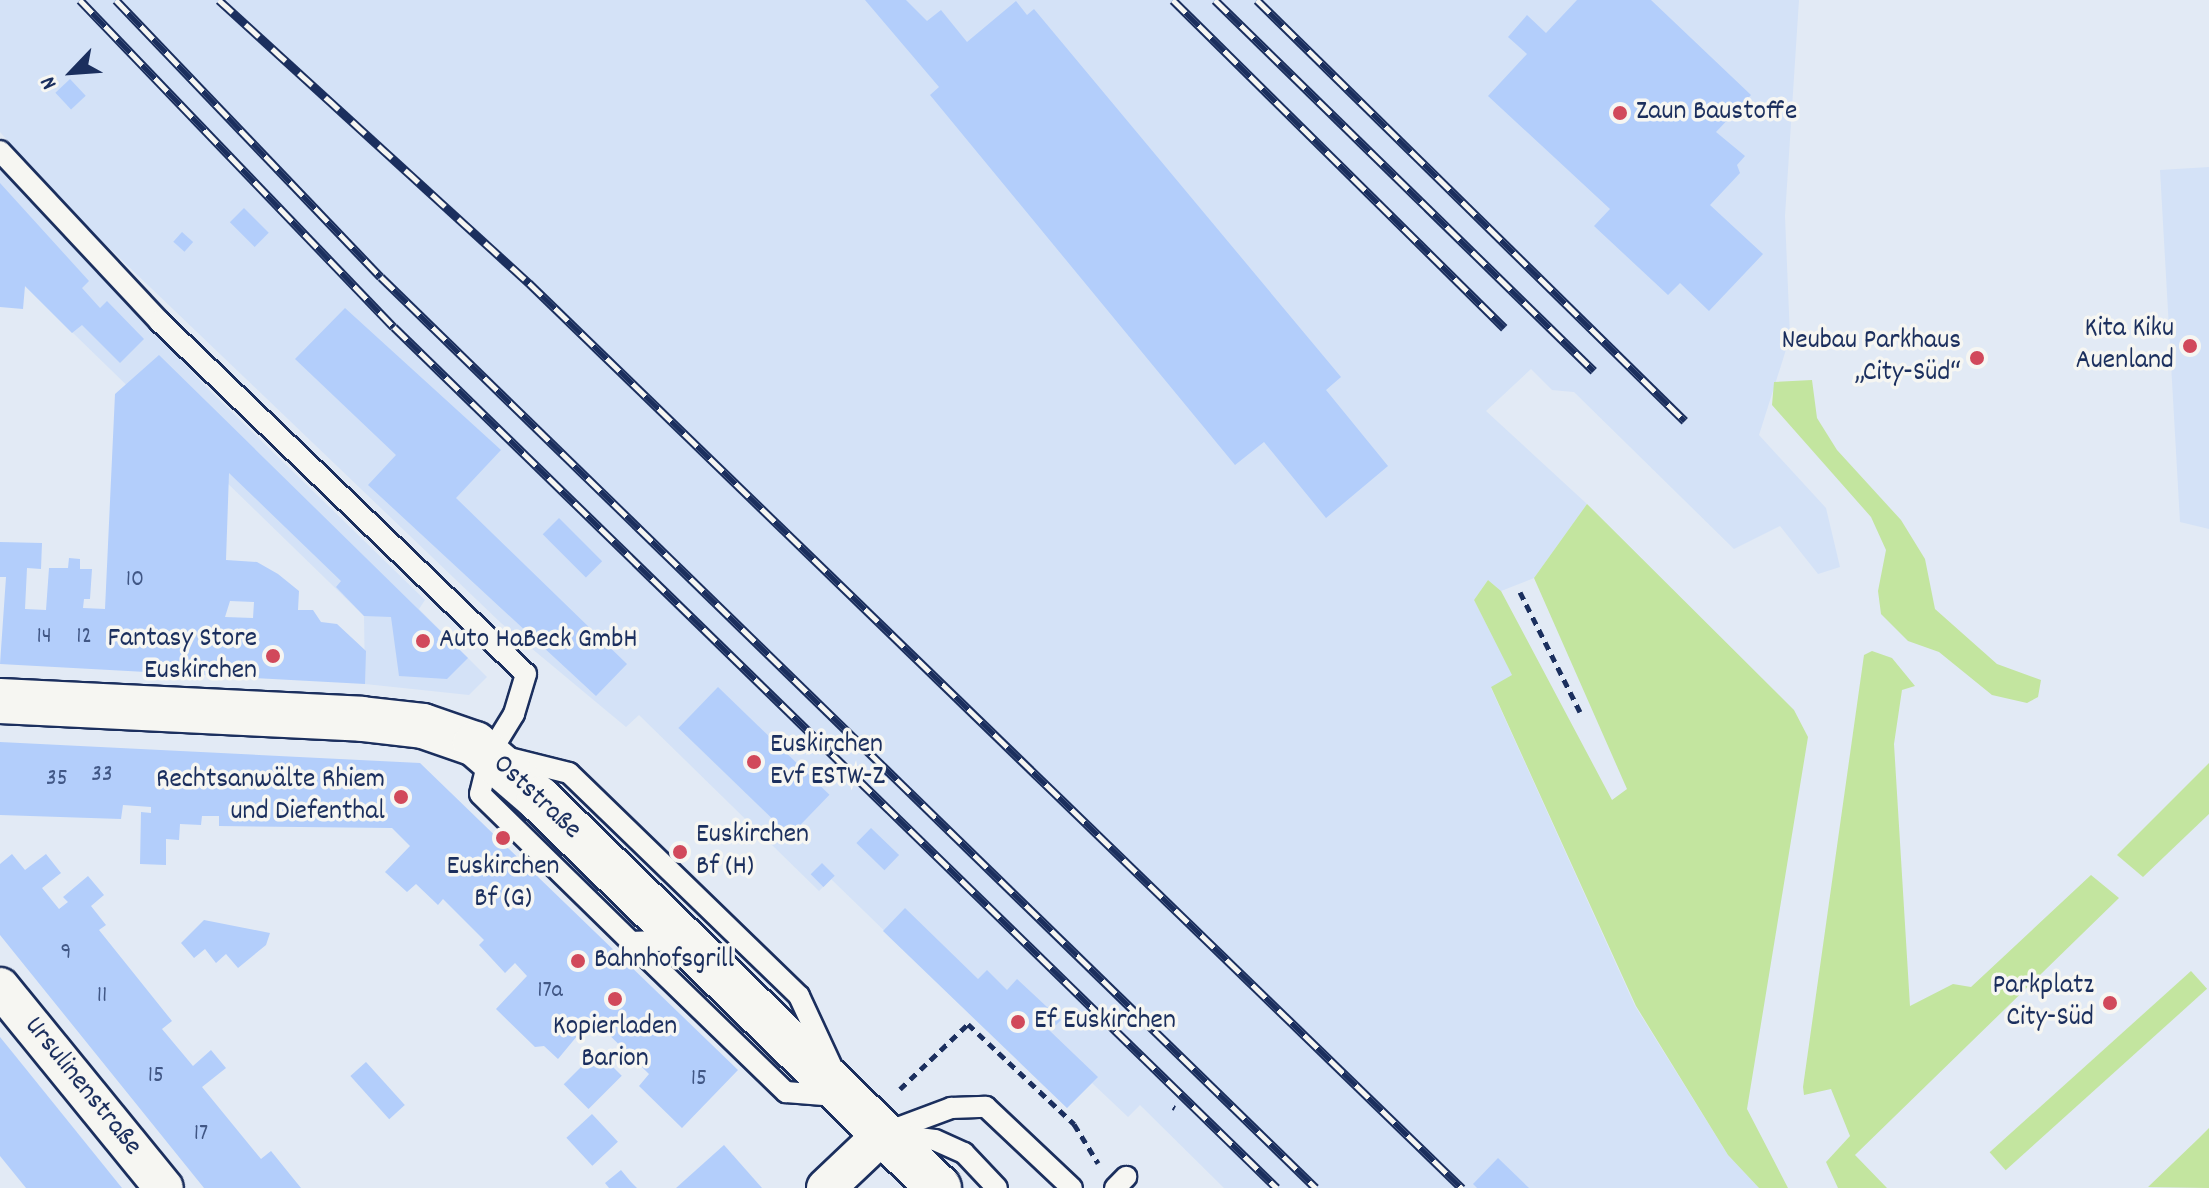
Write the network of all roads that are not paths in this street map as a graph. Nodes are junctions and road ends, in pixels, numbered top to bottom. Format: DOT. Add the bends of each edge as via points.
graph roads {
  1 [pos="0,151"];
  2 [pos="0,701"];
  3 [pos="490,753"];
  4 [pos="684,940"];
  5 [pos="631,942"];
  6 [pos="0,987"];
  7 [pos="846,1097"];
  8 [pos="884,1133"];
  9 [pos="164,1188"];
  10 [pos="826,1188"];
  11 [pos="939,1188"];
  12 [pos="997,1188"];
  13 [pos="1072,1188"];
  1 -- 3 [label="lane" via="159,321 526,674 514,714"];
  2 -- 3 [label="street, Oststraße" via="394,722 448,732"];
  3 -- 4 [label="street, Oststraße"];
  3 -- 5 [label="lane" via="480,794"];
  3 -- 7 [label="lane" via="569,773 799,996"];
  4 -- 5 [label="lane"];
  4 -- 7 [label="street, Oststraße"];
  5 -- 7 [label="lane" via="786,1092"];
  6 -- 9 [label="street, Ursulinenstraße"];
  7 -- 8 [label="street, Oststraße"];
  8 -- 10 [label="street"];
  8 -- 11 [label="street, Oststraße"];
  8 -- 12 [label="lane" via="935,1140 964,1153"];
  8 -- 13 [label="lane" via="951,1108 986,1107"];
}
